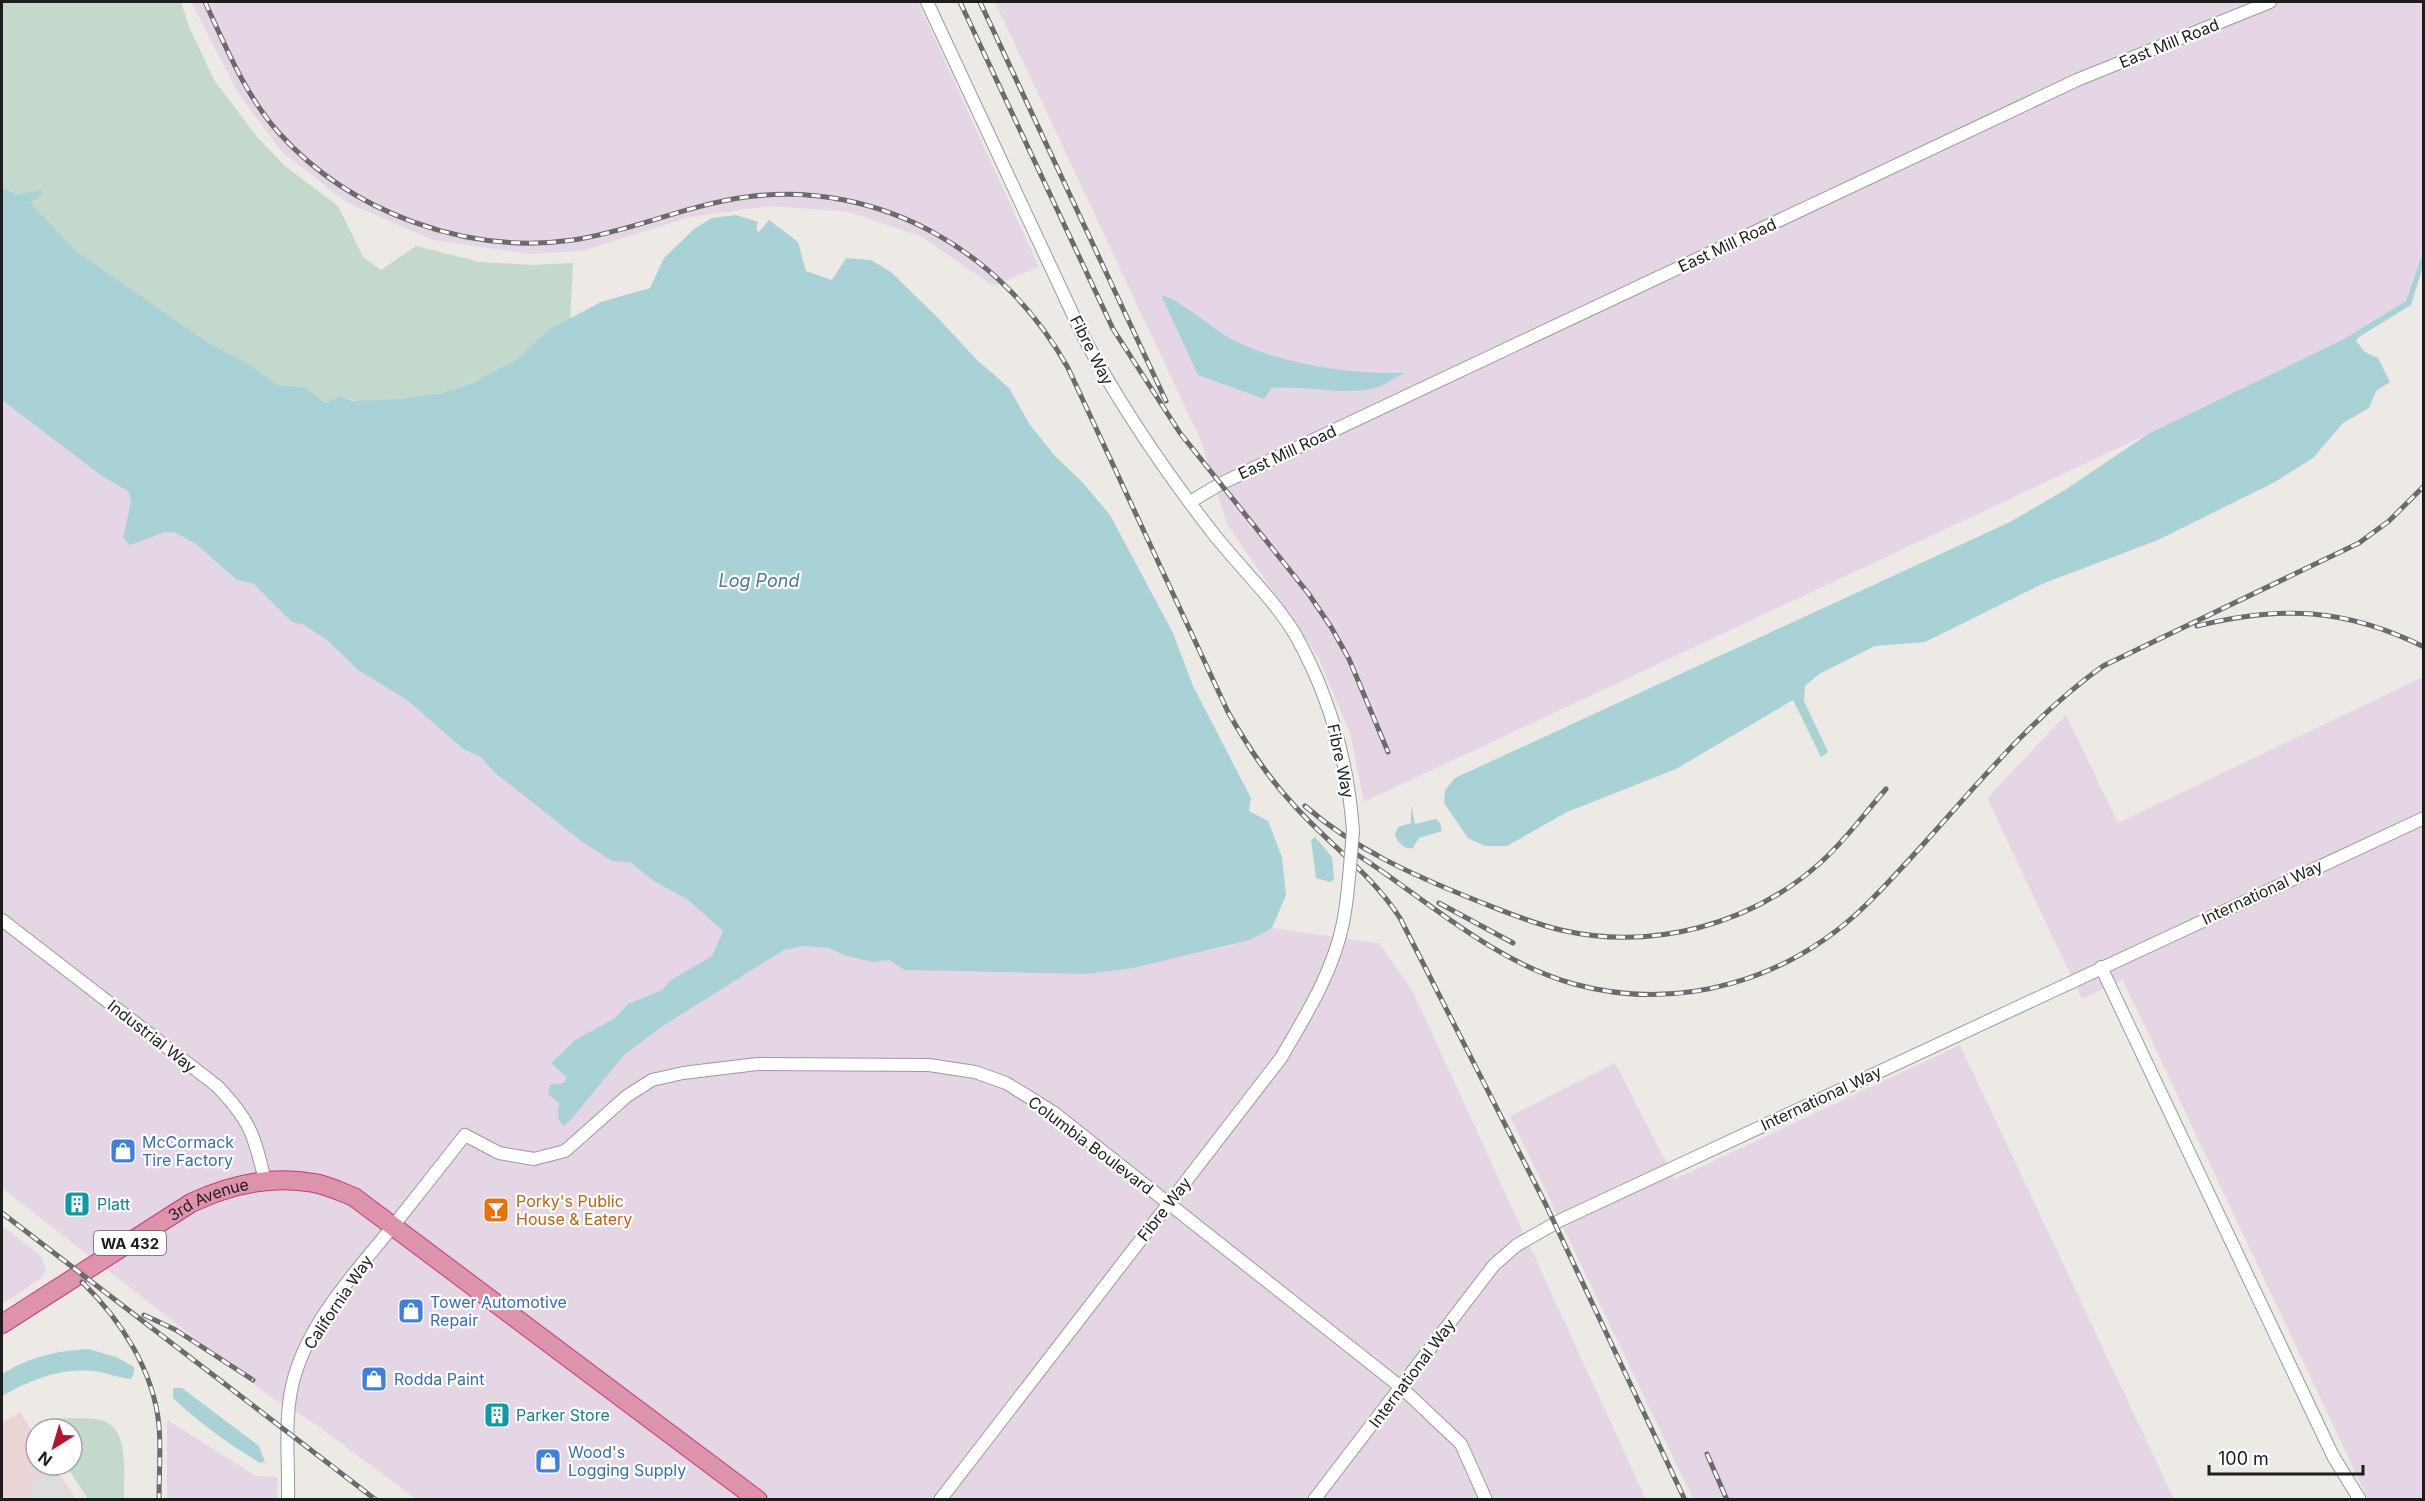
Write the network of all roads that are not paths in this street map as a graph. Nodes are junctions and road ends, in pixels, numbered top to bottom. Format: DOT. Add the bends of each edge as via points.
graph roads {
  1 [pos="927,2"];
  2 [pos="2270,2"];
  3 [pos="1190,502"];
  4 [pos="2424,818"];
  5 [pos="2,920"];
  6 [pos="2101,967"];
  7 [pos="465,1135"];
  8 [pos="265,1180"];
  9 [pos="1168,1203"];
  10 [pos="394,1225"];
  11 [pos="2,1324"];
  12 [pos="1402,1388"];
  13 [pos="288,1500"];
  14 [pos="758,1500"];
  15 [pos="940,1500"];
  16 [pos="1314,1500"];
  17 [pos="1486,1500"];
  18 [pos="2360,1500"];
  1 -- 3 [label="street, Fibre Way" via="1100,367 1131,420"];
  2 -- 3 [label="street, East Mill Road" via="2078,80 1220,484"];
  3 -- 9 [label="street, Fibre Way, bridge" via="1294,634 1321,686 1340,738 1353,831 1343,923 1333,958 1312,1005 1281,1058"];
  4 -- 6 [label="street, International Way"];
  5 -- 8 [label="street, Industrial Way" via="217,1086 242,1111"];
  6 -- 12 [label="street, International Way" via="1561,1220 1517,1245 1494,1265"];
  6 -- 18 [label="street" via="2332,1456"];
  7 -- 9 [label="street, Columbia Boulevard" via="499,1153 534,1159 565,1151 627,1096 652,1080 757,1064 929,1065 975,1072 1006,1083 1053,1112"];
  7 -- 10 [label="street, California Way"];
  8 -- 10 [label="highway, WA 432" via="314,1183 354,1197"];
  8 -- 11 [label="highway, 3rd Avenue / WA 432" via="222,1188 190,1203"];
  9 -- 12 [label="street, Columbia Boulevard"];
  9 -- 15 [label="street, Fibre Way"];
  10 -- 13 [label="street, California Way" via="353,1274 299,1362 291,1388"];
  10 -- 14 [label="highway, WA 432"];
  12 -- 16 [label="street, International Way"];
  12 -- 17 [label="street, Columbia Boulevard" via="1461,1444"];
}
